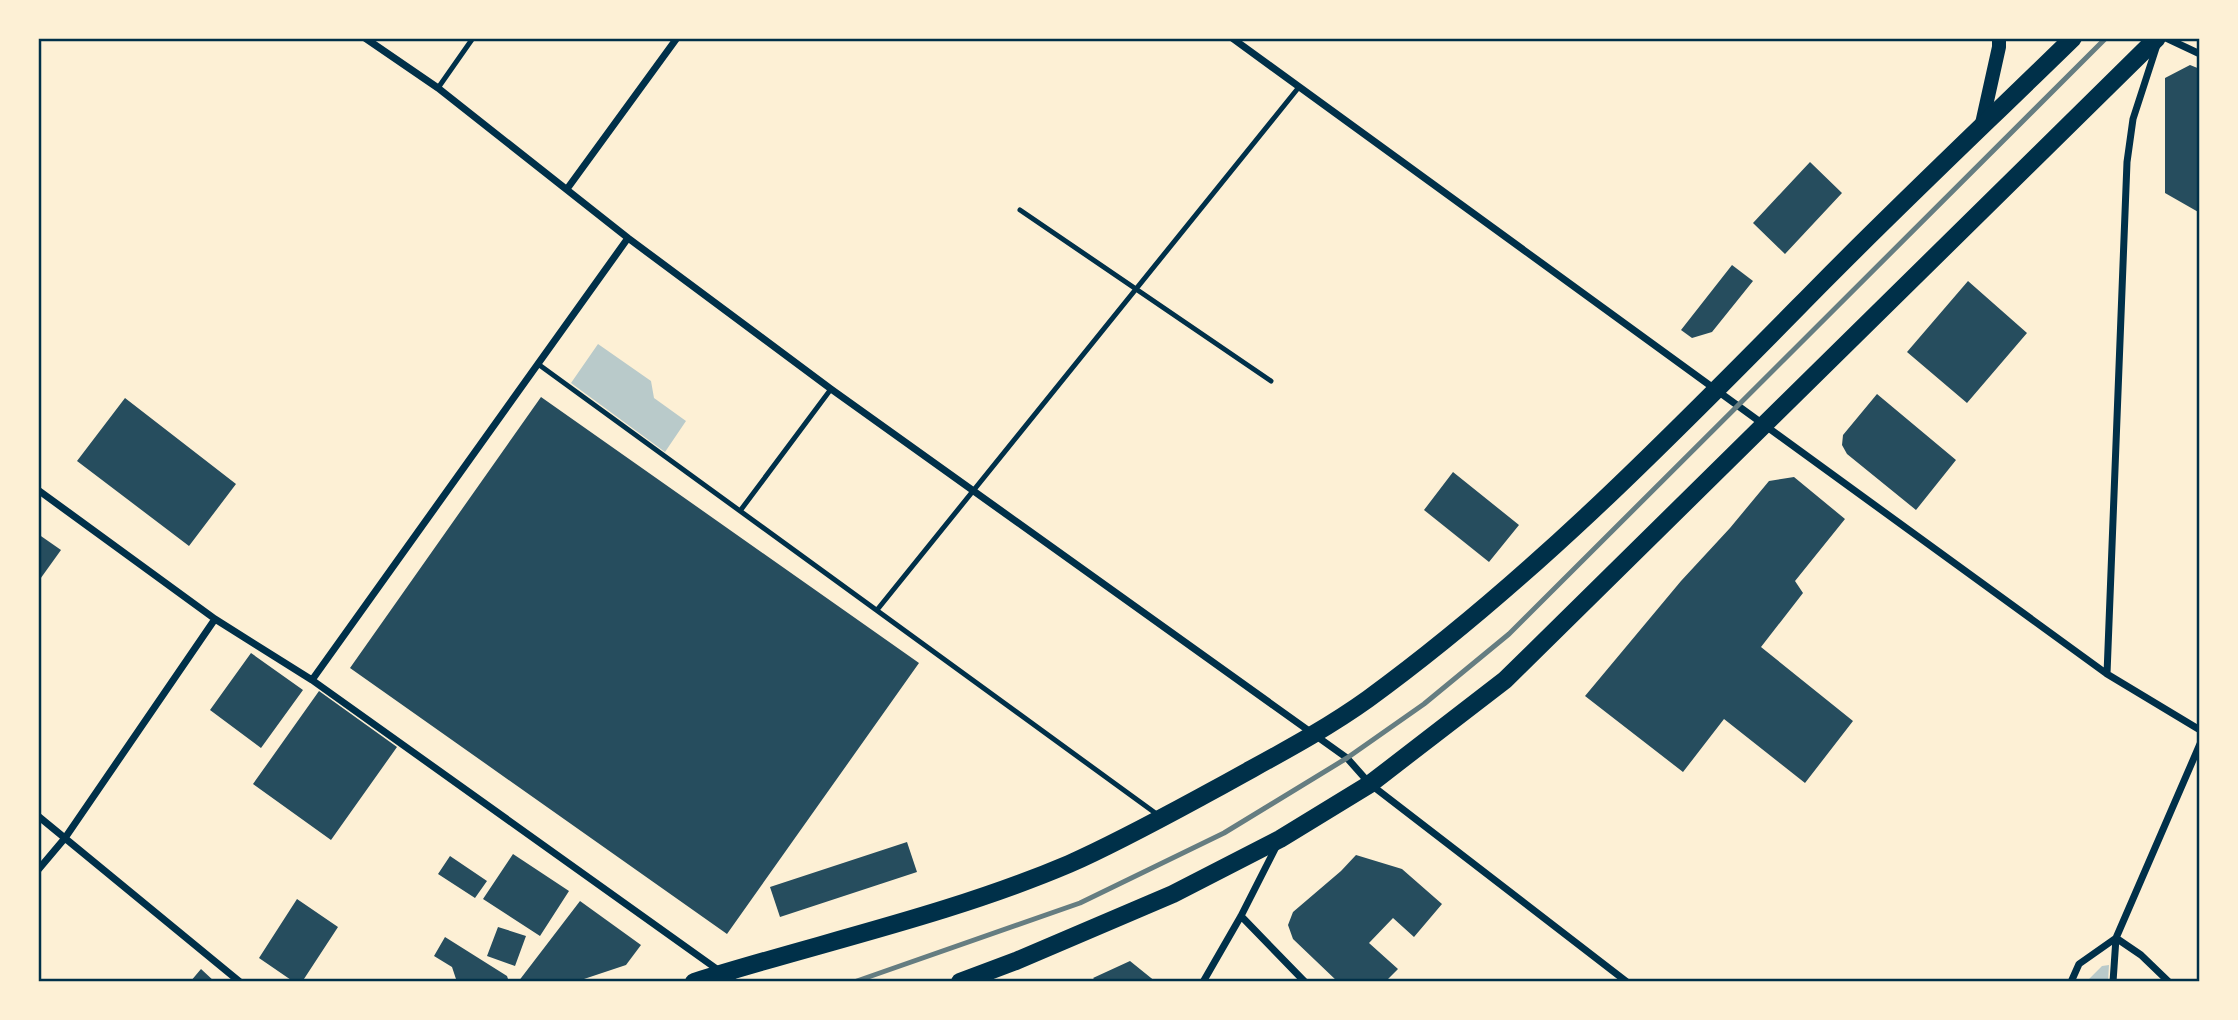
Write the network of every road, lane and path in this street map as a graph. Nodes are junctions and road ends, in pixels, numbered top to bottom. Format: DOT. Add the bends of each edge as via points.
graph roads {
  1 [pos="365,38"];
  2 [pos="473,38"];
  3 [pos="677,38"];
  4 [pos="1232,38"];
  5 [pos="1999,38"];
  6 [pos="2073,38"];
  7 [pos="2158,38"];
  8 [pos="2166,38"];
  9 [pos="2200,54"];
  10 [pos="1299,87"];
  11 [pos="438,88"];
  12 [pos="1981,128"];
  13 [pos="567,189"];
  14 [pos="1020,210"];
  15 [pos="628,237"];
  16 [pos="1137,290"];
  17 [pos="538,364"];
  18 [pos="1270,381"];
  19 [pos="831,389"];
  20 [pos="1717,390"];
  21 [pos="1765,424"];
  22 [pos="38,490"];
  23 [pos="975,492"];
  24 [pos="740,511"];
  25 [pos="877,610"];
  26 [pos="215,619"];
  27 [pos="2107,674"];
  28 [pos="312,680"];
  29 [pos="2200,730"];
  30 [pos="1315,734"];
  31 [pos="2200,744"];
  32 [pos="1370,784"];
  33 [pos="38,816"];
  34 [pos="1163,817"];
  35 [pos="65,838"];
  36 [pos="1280,839"];
  37 [pos="38,870"];
  38 [pos="1241,916"];
  39 [pos="2116,938"];
  40 [pos="729,977"];
  41 [pos="240,982"];
  42 [pos="694,982"];
  43 [pos="960,982"];
  44 [pos="1203,982"];
  45 [pos="1305,982"];
  46 [pos="1627,982"];
  47 [pos="2071,982"];
  48 [pos="2113,982"];
  49 [pos="2169,982"];
  1 -- 11 [label="street"];
  2 -- 11 [label="lane"];
  3 -- 13 [label="street"];
  4 -- 10 [label="street"];
  5 -- 12 [label="main road"];
  6 -- 12 [label="main road"];
  7 -- 21 [label="main road"];
  7 -- 27 [label="street" via="2133,119 2127,162"];
  8 -- 9 [label="street"];
  10 -- 16 [label="lane"];
  10 -- 20 [label="street"];
  11 -- 13 [label="street"];
  12 -- 20 [label="main road"];
  13 -- 15 [label="street"];
  14 -- 16 [label="lane"];
  15 -- 17 [label="street"];
  15 -- 19 [label="street"];
  16 -- 18 [label="lane"];
  16 -- 23 [label="lane"];
  17 -- 24 [label="lane"];
  17 -- 28 [label="street"];
  19 -- 23 [label="street"];
  19 -- 24 [label="lane"];
  20 -- 21 [label="street"];
  20 -- 30 [label="main road" via="1480,611 1368,699"];
  21 -- 27 [label="street"];
  21 -- 32 [label="main road" via="1505,680"];
  22 -- 26 [label="street"];
  23 -- 25 [label="lane"];
  23 -- 30 [label="street"];
  24 -- 25 [label="lane"];
  25 -- 34 [label="lane"];
  26 -- 28 [label="street"];
  26 -- 35 [label="street"];
  27 -- 29 [label="street"];
  28 -- 40 [label="street"];
  30 -- 32 [label="street" via="1347,758"];
  30 -- 34 [label="main road"];
  31 -- 39 [label="street"];
  32 -- 36 [label="main road"];
  32 -- 46 [label="street"];
  33 -- 35 [label="street"];
  34 -- 40 [label="main road" via="1069,864 969,901"];
  35 -- 37 [label="street"];
  35 -- 41 [label="street"];
  36 -- 38 [label="street"];
  36 -- 43 [label="main road" via="1173,894"];
  38 -- 44 [label="street"];
  38 -- 45 [label="street"];
  39 -- 47 [label="street" via="2079,964"];
  39 -- 48 [label="street"];
  39 -- 49 [label="street"];
  40 -- 42 [label="main road"];
}
